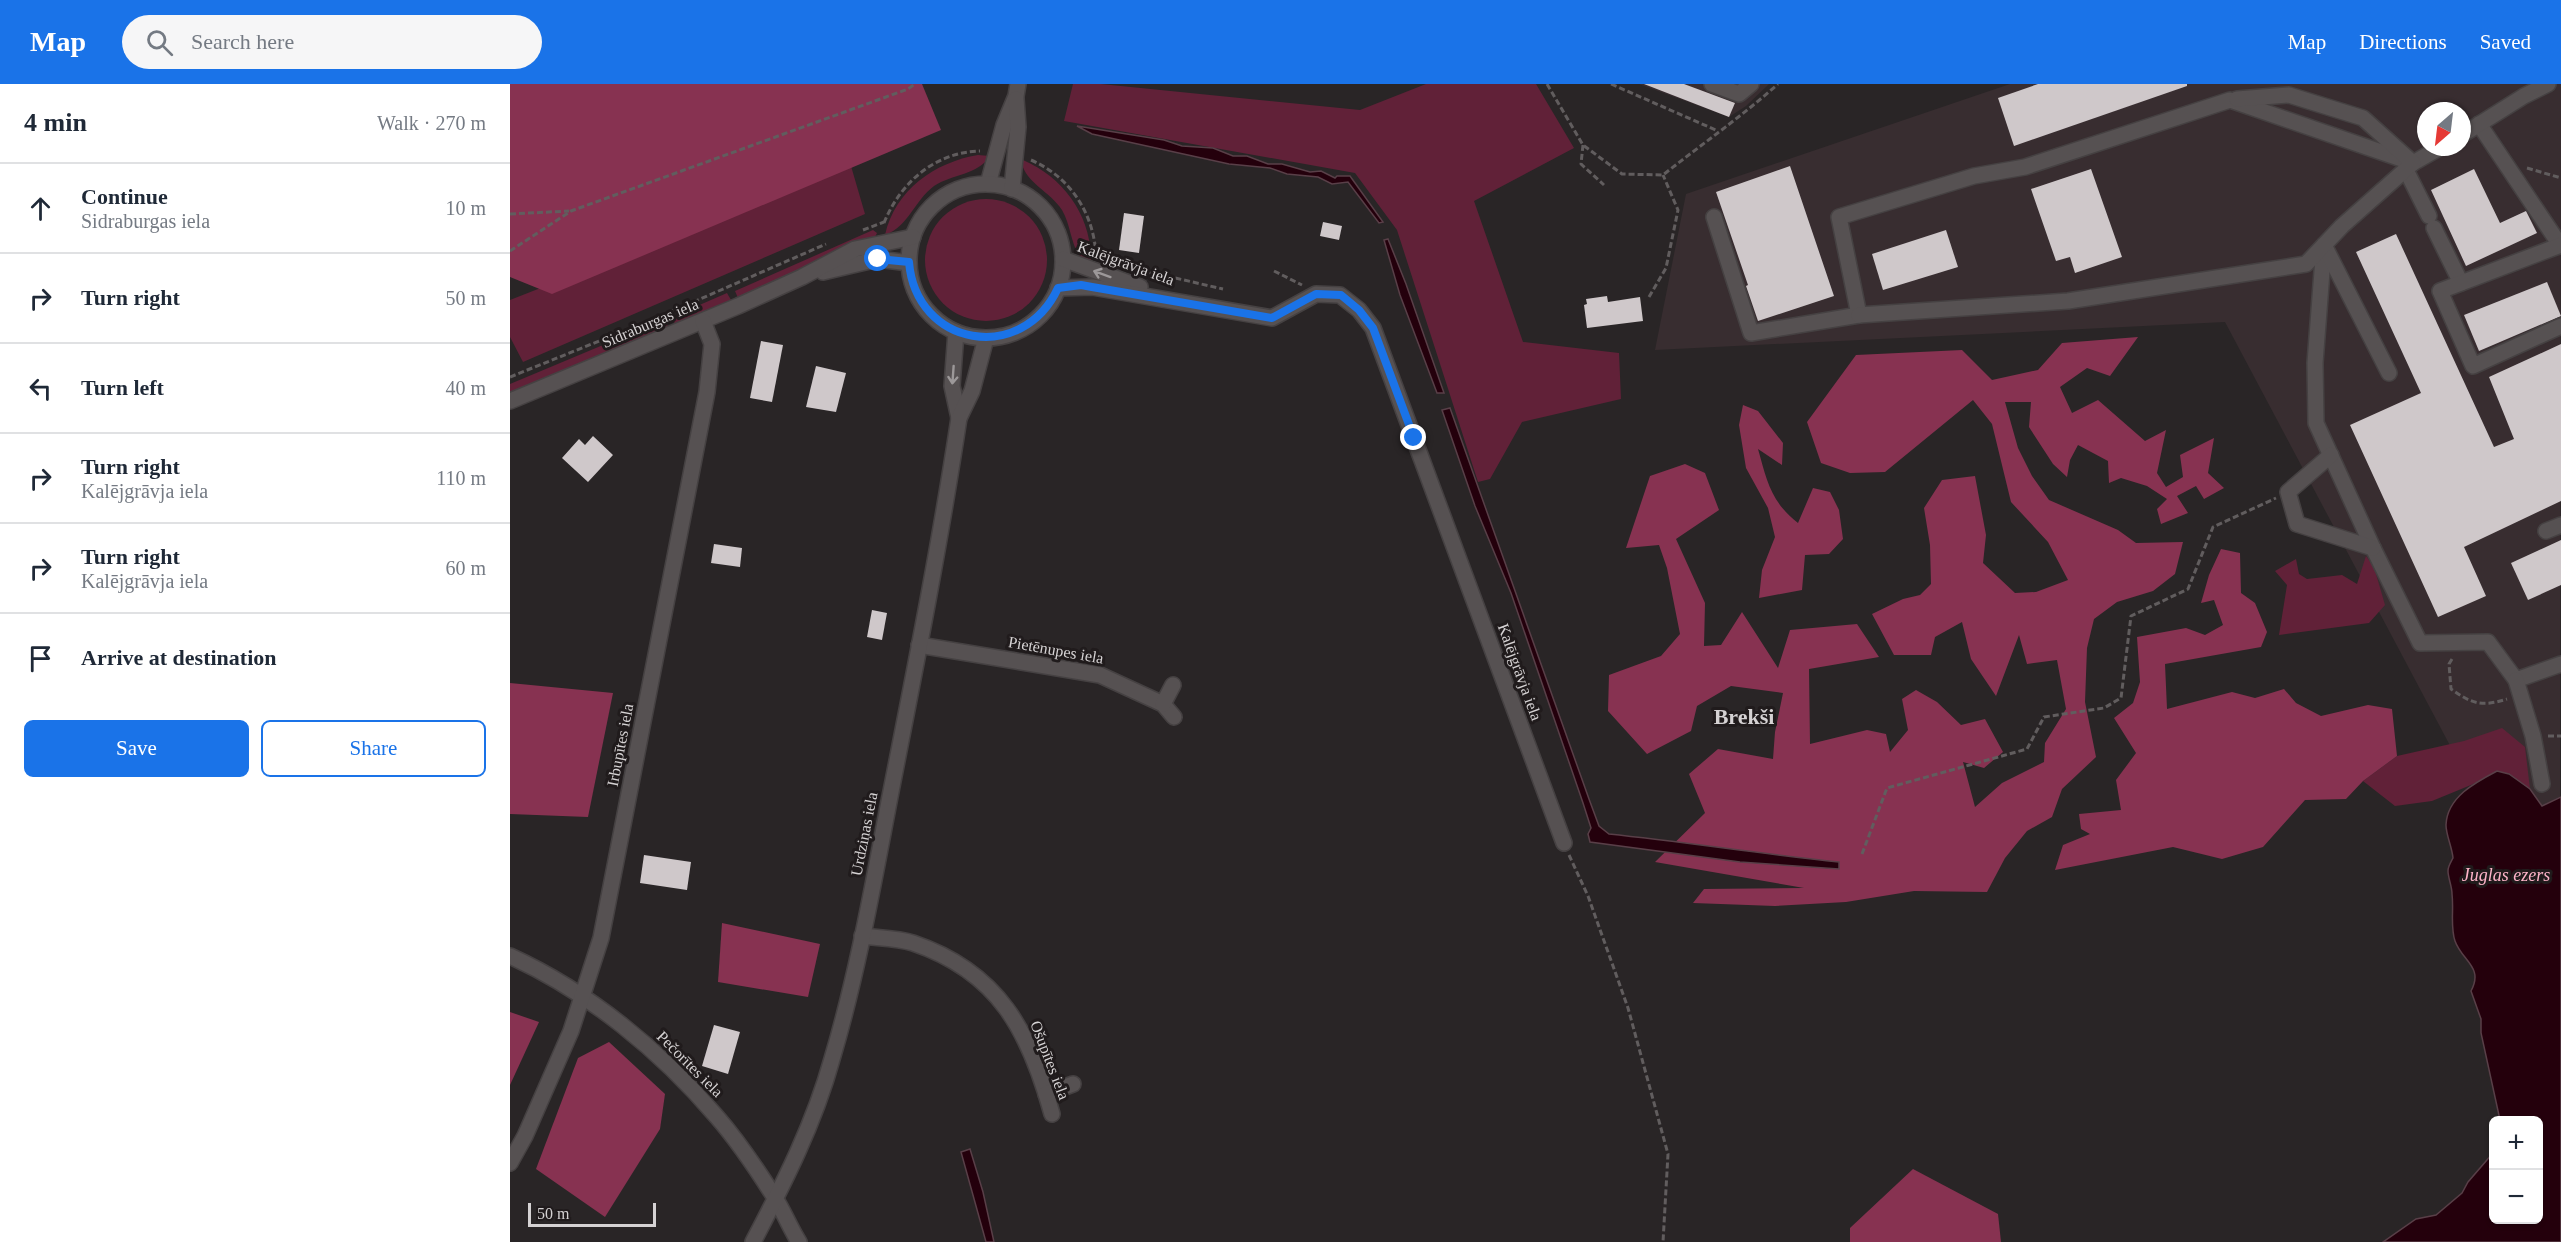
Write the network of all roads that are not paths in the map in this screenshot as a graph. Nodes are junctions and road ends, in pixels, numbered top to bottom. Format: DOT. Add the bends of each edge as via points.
graph roads {
  1 [pos="1712,84"];
  2 [pos="1751,84"];
  3 [pos="2548,84"];
  4 [pos="1017,90"];
  5 [pos="2229,100"];
  6 [pos="2479,124"];
  7 [pos="2471,129"];
  8 [pos="2426,156"];
  9 [pos="2410,166"];
  10 [pos="988,184"];
  11 [pos="1011,189"];
  12 [pos="1714,217"];
  13 [pos="913,237"];
  14 [pos="2325,245"];
  15 [pos="2561,245"];
  16 [pos="1063,259"];
  17 [pos="909,262"];
  18 [pos="802,277"];
  19 [pos="2461,283"];
  20 [pos="1058,288"];
  21 [pos="1177,300"];
  22 [pos="1859,315"];
  23 [pos="703,321"];
  24 [pos="2561,326"];
  25 [pos="956,332"];
  26 [pos="986,338"];
  27 [pos="2389,373"];
  28 [pos="510,401"];
  29 [pos="959,418"];
  30 [pos="2331,455"];
  31 [pos="2561,525"];
  32 [pos="2546,531"];
  33 [pos="2373,548"];
  34 [pos="920,645"];
  35 [pos="2561,664"];
  36 [pos="1173,685"];
  37 [pos="2518,687"];
  38 [pos="1163,704"];
  39 [pos="1174,717"];
  40 [pos="2542,784"];
  41 [pos="1564,843"];
  42 [pos="862,936"];
  43 [pos="510,956"];
  44 [pos="583,998"];
  45 [pos="1073,1084"];
  46 [pos="1046,1094"];
  47 [pos="1052,1114"];
  48 [pos="510,1163"];
  49 [pos="777,1200"];
  50 [pos="753,1242"];
  51 [pos="799,1242"];
  1 -- 2 [label="street" via="1739,94"];
  3 -- 6 [label="street"];
  4 -- 10 [label="street"];
  4 -- 11 [label="street" via="1018,127"];
  5 -- 9 [label="street"];
  5 -- 9 [label="street" via="2289,95 2363,118"];
  5 -- 22 [label="street" via="2025,167 1974,176 1839,217"];
  6 -- 7 [label="street"];
  6 -- 15 [label="street"];
  8 -- 9 [label="street"];
  9 -- 14 [label="street"];
  9 -- 19 [label="street" via="2431,222"];
  10 -- 11 [label="street"];
  10 -- 13 [label="street" via="964,187 942,198 924,215"];
  11 -- 16 [label="street" via="1034,201 1052,221"];
  12 -- 22 [label="street" via="1751,333"];
  13 -- 17 [label="street"];
  13 -- 18 [label="street, Sidraburgas iela" via="855,249"];
  14 -- 22 [label="street" via="2306,264 2068,301"];
  14 -- 27 [label="street"];
  14 -- 30 [label="street" via="2315,363 2316,423"];
  15 -- 19 [label="street"];
  16 -- 20 [label="street"];
  21 -- 16 [label="street, Kalējgrāvja iela, one-way"];
  17 -- 18 [label="street, Sidraburgas iela" via="878,259"];
  17 -- 25 [label="street" via="913,284 923,304 937,320"];
  18 -- 23 [label="street, Sidraburgas iela"];
  19 -- 24 [label="street" via="2440,291 2474,366"];
  20 -- 21 [label="street, Kalējgrāvja iela" via="1081,285"];
  20 -- 26 [label="street" via="1030,324 1009,334"];
  21 -- 41 [label="street, Kalējgrāvja iela" via="1272,318 1316,294 1341,295 1373,328"];
  23 -- 28 [label="street, Sidraburgas iela"];
  23 -- 44 [label="street, Irbupītes iela" via="712,344 707,392 614,881"];
  25 -- 26 [label="street"];
  25 -- 29 [label="street, Urdziņas iela, one-way" via="952,386"];
  26 -- 29 [label="street, Urdziņas iela" via="972,391"];
  29 -- 34 [label="street, Urdziņas iela"];
  30 -- 33 [label="street"];
  30 -- 33 [label="street" via="2288,492 2297,524"];
  31 -- 32 [label="street"];
  33 -- 37 [label="street" via="2420,643 2488,642"];
  34 -- 38 [label="street, Pietēnupes iela" via="1100,675"];
  34 -- 42 [label="street, Urdziņas iela"];
  35 -- 37 [label="street"];
  36 -- 38 [label="street"];
  37 -- 40 [label="street"];
  38 -- 39 [label="street, Pietēnupes iela"];
  42 -- 46 [label="street, Ošupītes iela" via="911,942 961,964 994,992 1015,1019"];
  42 -- 49 [label="street, Urdziņas iela" via="832,1060"];
  43 -- 44 [label="street, Pečorītes iela"];
  44 -- 48 [label="street, Irbupītes iela" via="544,1094"];
  44 -- 49 [label="street, Pečorītes iela" via="636,1036 718,1117"];
  45 -- 46 [label="street"];
  46 -- 47 [label="street, Ošupītes iela"];
  49 -- 50 [label="street, Urdziņas iela"];
  49 -- 51 [label="street, Pečorītes iela"];
}
